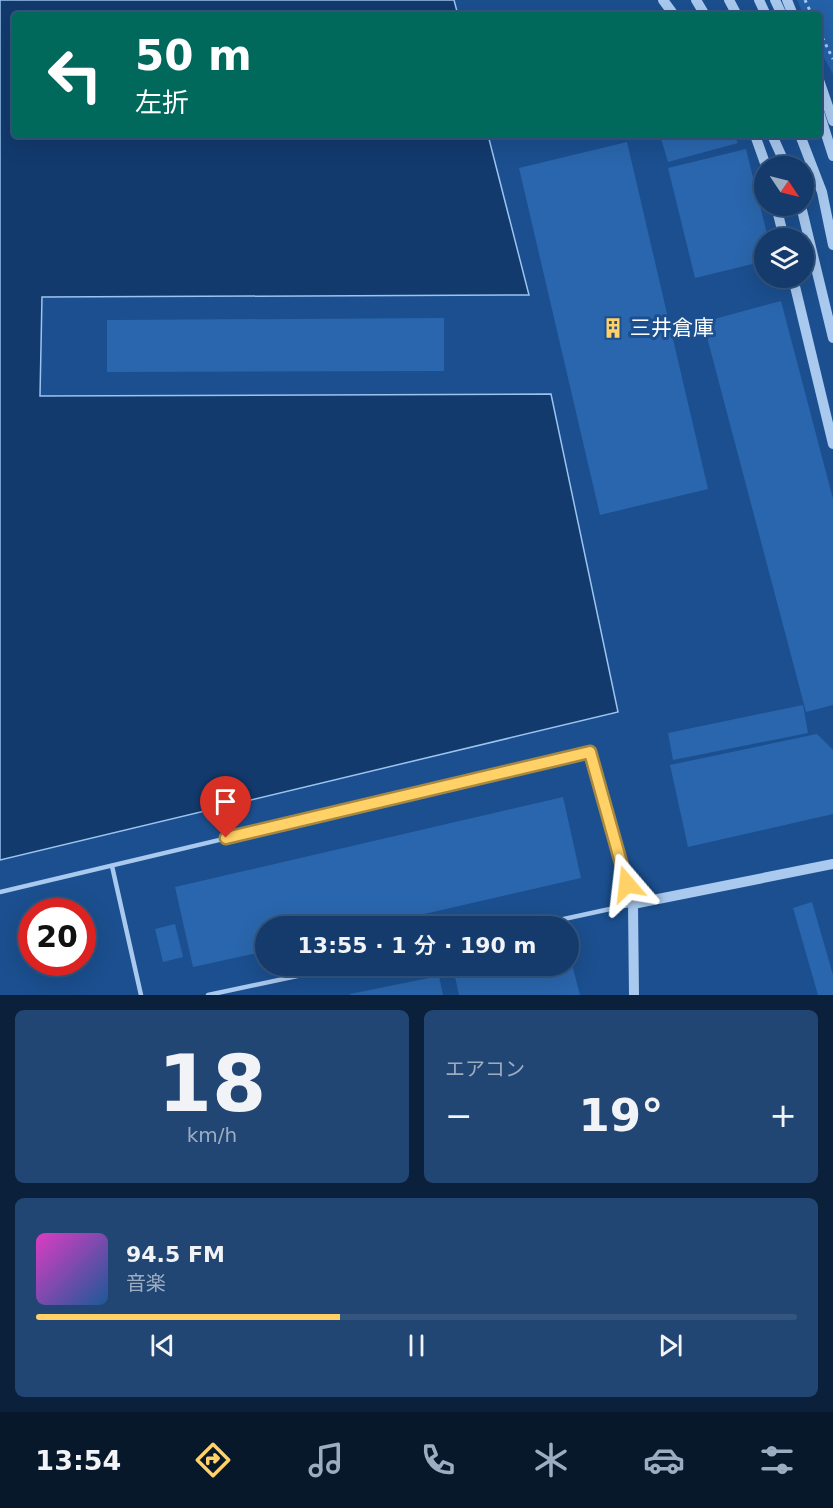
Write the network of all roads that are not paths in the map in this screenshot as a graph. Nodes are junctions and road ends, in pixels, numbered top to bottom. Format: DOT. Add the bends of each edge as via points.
graph roads {
  1 [pos="822,90"];
  2 [pos="822,121"];
  3 [pos="833,121"];
  4 [pos="822,125"];
  5 [pos="756,138"];
  6 [pos="773,138"];
  7 [pos="801,138"];
  8 [pos="833,150"];
  9 [pos="762,156"];
  10 [pos="781,156"];
  11 [pos="833,156"];
  12 [pos="803,216"];
  13 [pos="833,245"];
  14 [pos="795,288"];
  15 [pos="833,338"];
  16 [pos="833,444"];
  17 [pos="833,864"];
  18 [pos="112,866"];
  19 [pos="0,892"];
  20 [pos="633,904"];
  21 [pos="578,916"];
  22 [pos="297,976"];
  23 [pos="141,995"];
  24 [pos="208,995"];
  25 [pos="634,995"];
  1 -- 3 [label="street"];
  2 -- 11 [label="street, bridge"];
  4 -- 8 [label="street"];
  5 -- 9 [label="street"];
  6 -- 10 [label="street"];
  7 -- 13 [label="street" via="822,192"];
  12 -- 15 [label="street"];
  14 -- 16 [label="street"];
  17 -- 20 [label="street"];
  18 -- 19 [label="lane"];
  18 -- 20 [label="lane" via="590,752"];
  18 -- 23 [label="lane"];
  20 -- 21 [label="lane"];
  20 -- 25 [label="street"];
  22 -- 24 [label="lane"];
}
